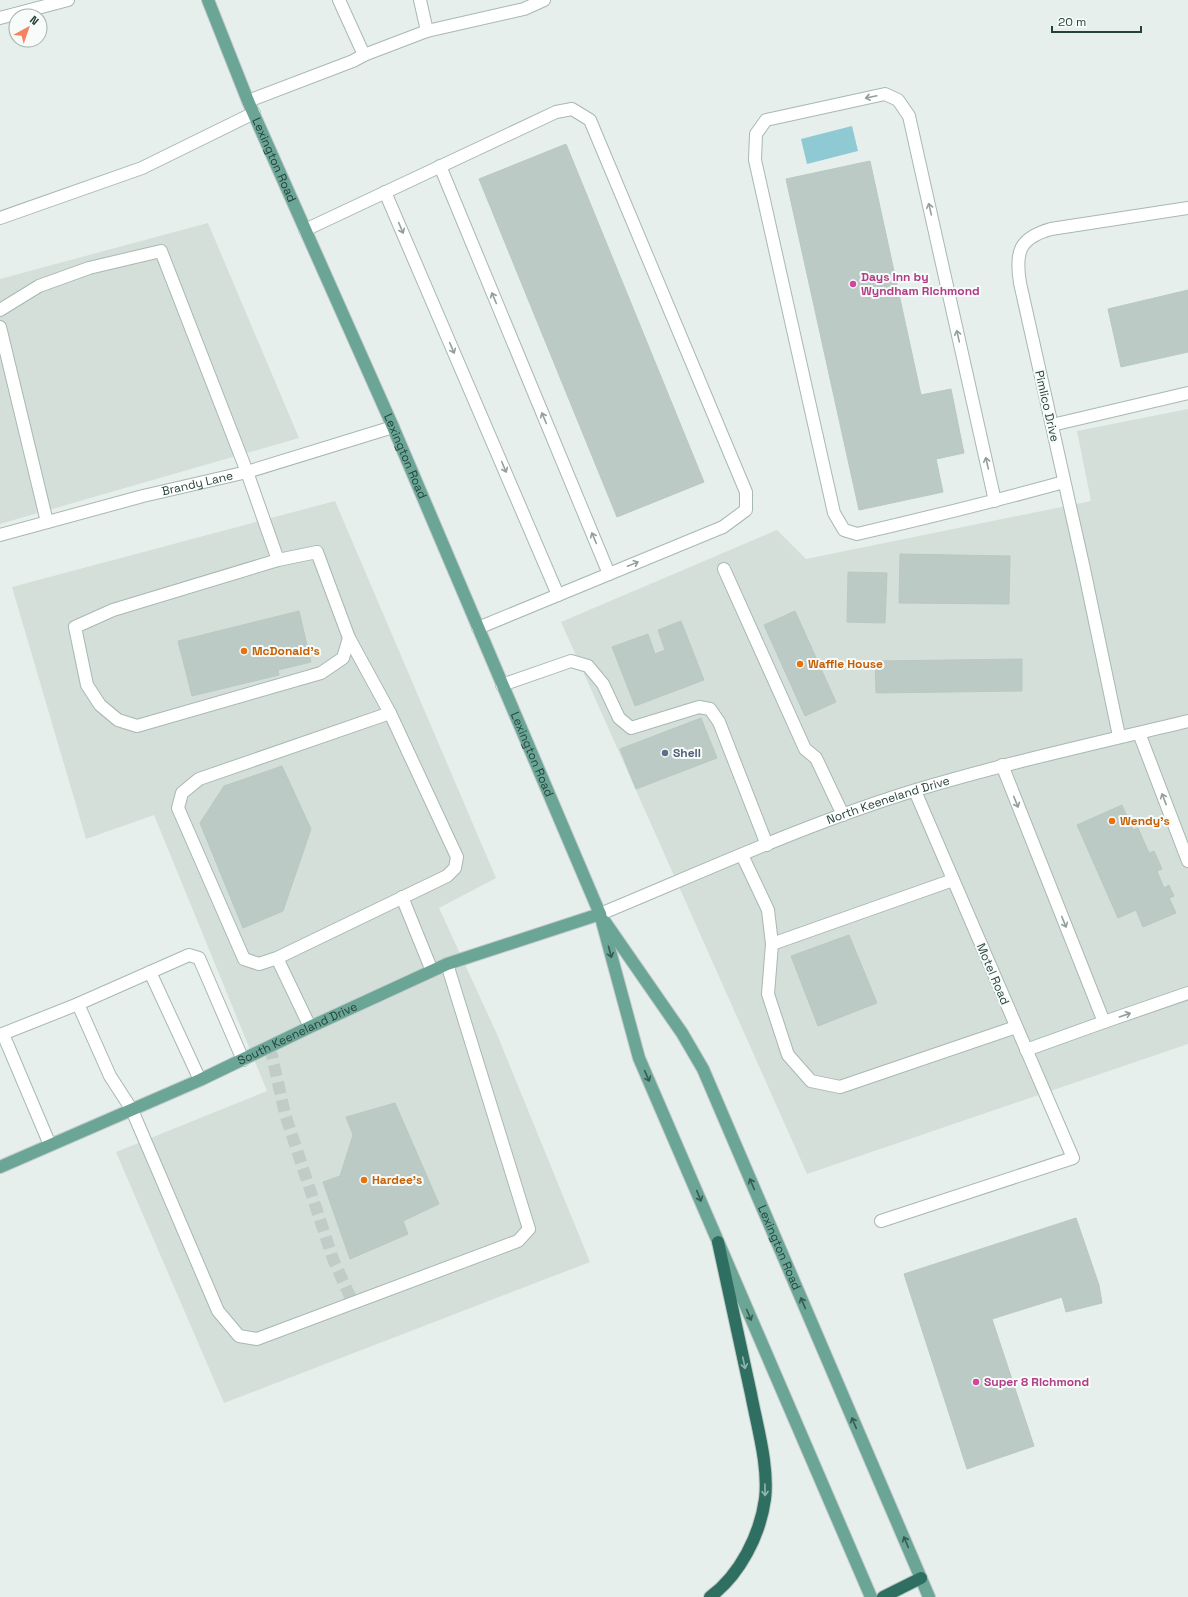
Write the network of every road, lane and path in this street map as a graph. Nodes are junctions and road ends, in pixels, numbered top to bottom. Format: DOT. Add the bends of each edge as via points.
graph roads {
  1 [pos="208,0"];
  2 [pos="339,0"];
  3 [pos="420,0"];
  4 [pos="544,0"];
  5 [pos="62,1"];
  6 [pos="0,18"];
  7 [pos="427,32"];
  8 [pos="364,55"];
  9 [pos="248,101"];
  10 [pos="254,113"];
  11 [pos="440,166"];
  12 [pos="386,192"];
  13 [pos="1188,208"];
  14 [pos="0,218"];
  15 [pos="305,230"];
  16 [pos="0,310"];
  17 [pos="0,327"];
  18 [pos="1188,393"];
  19 [pos="1052,425"];
  20 [pos="393,427"];
  21 [pos="247,472"];
  22 [pos="1064,482"];
  23 [pos="995,501"];
  24 [pos="47,522"];
  25 [pos="0,535"];
  26 [pos="278,560"];
  27 [pos="724,568"];
  28 [pos="609,574"];
  29 [pos="558,595"];
  30 [pos="478,628"];
  31 [pos="349,638"];
  32 [pos="502,685"];
  33 [pos="390,713"];
  34 [pos="1188,721"];
  35 [pos="1139,733"];
  36 [pos="1119,736"];
  37 [pos="1002,765"];
  38 [pos="915,791"];
  39 [pos="843,815"];
  40 [pos="767,845"];
  41 [pos="742,854"];
  42 [pos="1188,861"];
  43 [pos="953,880"];
  44 [pos="402,897"];
  45 [pos="600,914"];
  46 [pos="772,944"];
  47 [pos="277,958"];
  48 [pos="447,964"];
  49 [pos="432,971"];
  50 [pos="150,972"];
  51 [pos="1188,993"];
  52 [pos="78,1004"];
  53 [pos="1104,1022"];
  54 [pos="310,1027"];
  55 [pos="1016,1027"];
  56 [pos="2,1034"];
  57 [pos="1026,1050"];
  58 [pos="243,1060"];
  59 [pos="200,1080"];
  60 [pos="132,1110"];
  61 [pos="50,1145"];
  62 [pos="0,1167"];
  63 [pos="881,1221"];
  64 [pos="718,1242"];
  65 [pos="921,1578"];
  66 [pos="710,1597"];
  67 [pos="871,1597"];
  68 [pos="883,1597"];
  69 [pos="929,1597"];
  1 -- 9 [label="main road, Lexington Road"];
  2 -- 8 [label="street"];
  3 -- 7 [label="street"];
  4 -- 7 [label="street" via="524,9"];
  5 -- 6 [label="street"];
  7 -- 8 [label="street"];
  8 -- 9 [label="street"];
  9 -- 10 [label="main road, Lexington Road"];
  10 -- 14 [label="street" via="142,168"];
  10 -- 15 [label="main road, Lexington Road"];
  11 -- 12 [label="street"];
  28 -- 11 [label="street, one-way"];
  28 -- 11 [label="street, one-way" via="723,527 746,510 746,492 590,120 572,109 556,112"];
  12 -- 15 [label="street"];
  12 -- 29 [label="street, one-way"];
  13 -- 19 [label="street, Pimlico Drive" via="1052,229 1037,233 1024,244 1019,252 1020,284"];
  15 -- 20 [label="main road, Lexington Road"];
  16 -- 21 [label="street" via="39,286 90,268 161,251"];
  17 -- 24 [label="street"];
  18 -- 19 [label="street"];
  19 -- 22 [label="street, Pimlico Drive"];
  20 -- 21 [label="street, Brandy Lane"];
  20 -- 30 [label="main road, Lexington Road"];
  21 -- 24 [label="street, Brandy Lane"];
  21 -- 26 [label="street"];
  22 -- 23 [label="street"];
  22 -- 36 [label="street, Pimlico Drive"];
  23 -- 23 [label="street, one-way" via="908,116 898,100 885,94 766,120 756,134 755,160 834,513 844,530 857,534"];
  24 -- 25 [label="street, Brandy Lane"];
  26 -- 31 [label="street" via="317,552"];
  26 -- 31 [label="street" via="113,610 75,627 87,684 100,705 118,720 137,726 321,672 343,658"];
  27 -- 39 [label="street" via="805,749 816,758"];
  28 -- 29 [label="street"];
  29 -- 30 [label="street"];
  30 -- 32 [label="main road, Lexington Road"];
  31 -- 33 [label="street"];
  32 -- 40 [label="street" via="571,661 588,666 602,684 620,718 631,728 699,708 710,709 719,722"];
  32 -- 45 [label="main road, Lexington Road"];
  33 -- 44 [label="street" via="457,857 455,868 447,876"];
  33 -- 47 [label="street" via="199,779 182,794 178,808 244,959 259,964"];
  34 -- 35 [label="street, North Keeneland Drive"];
  35 -- 36 [label="street, North Keeneland Drive"];
  42 -- 35 [label="street, one-way"];
  36 -- 37 [label="street, North Keeneland Drive"];
  37 -- 38 [label="street, North Keeneland Drive"];
  37 -- 53 [label="street, one-way"];
  38 -- 39 [label="street, North Keeneland Drive"];
  38 -- 43 [label="street, Motel Road"];
  39 -- 40 [label="street, North Keeneland Drive"];
  40 -- 41 [label="street, North Keeneland Drive"];
  41 -- 45 [label="street, North Keeneland Drive"];
  41 -- 46 [label="street" via="768,910"];
  43 -- 46 [label="street"];
  43 -- 55 [label="street, Motel Road"];
  44 -- 47 [label="street"];
  44 -- 49 [label="street"];
  45 -- 48 [label="main road, South Keeneland Drive"];
  45 -- 64 [label="main road, Lexington Road, one-way" via="639,1058"];
  65 -- 45 [label="main road, Lexington Road, one-way" via="703,1069"];
  46 -- 55 [label="street" via="768,994 788,1054 811,1081 840,1087"];
  47 -- 54 [label="street"];
  48 -- 49 [label="main road, South Keeneland Drive"];
  48 -- 60 [label="street" via="529,1229 518,1241 257,1338 239,1336 218,1311"];
  49 -- 54 [label="main road, South Keeneland Drive"];
  50 -- 52 [label="street"];
  50 -- 58 [label="street" via="189,955 198,958"];
  50 -- 59 [label="street"];
  53 -- 51 [label="street, one-way"];
  52 -- 56 [label="street"];
  52 -- 60 [label="street" via="112,1080"];
  53 -- 57 [label="street"];
  54 -- 58 [label="main road, South Keeneland Drive"];
  55 -- 57 [label="street, Motel Road"];
  56 -- 61 [label="street"];
  57 -- 63 [label="street, Motel Road" via="1073,1158"];
  58 -- 59 [label="main road, South Keeneland Drive"];
  59 -- 60 [label="main road, South Keeneland Drive"];
  60 -- 61 [label="main road, South Keeneland Drive"];
  61 -- 62 [label="main road, South Keeneland Drive"];
  64 -- 66 [label="highway, one-way" via="764,1457 765,1498 756,1534 740,1566"];
  64 -- 67 [label="main road, Lexington Road, one-way"];
  65 -- 68 [label="highway"];
  65 -- 69 [label="main road, Lexington Road"];
}
